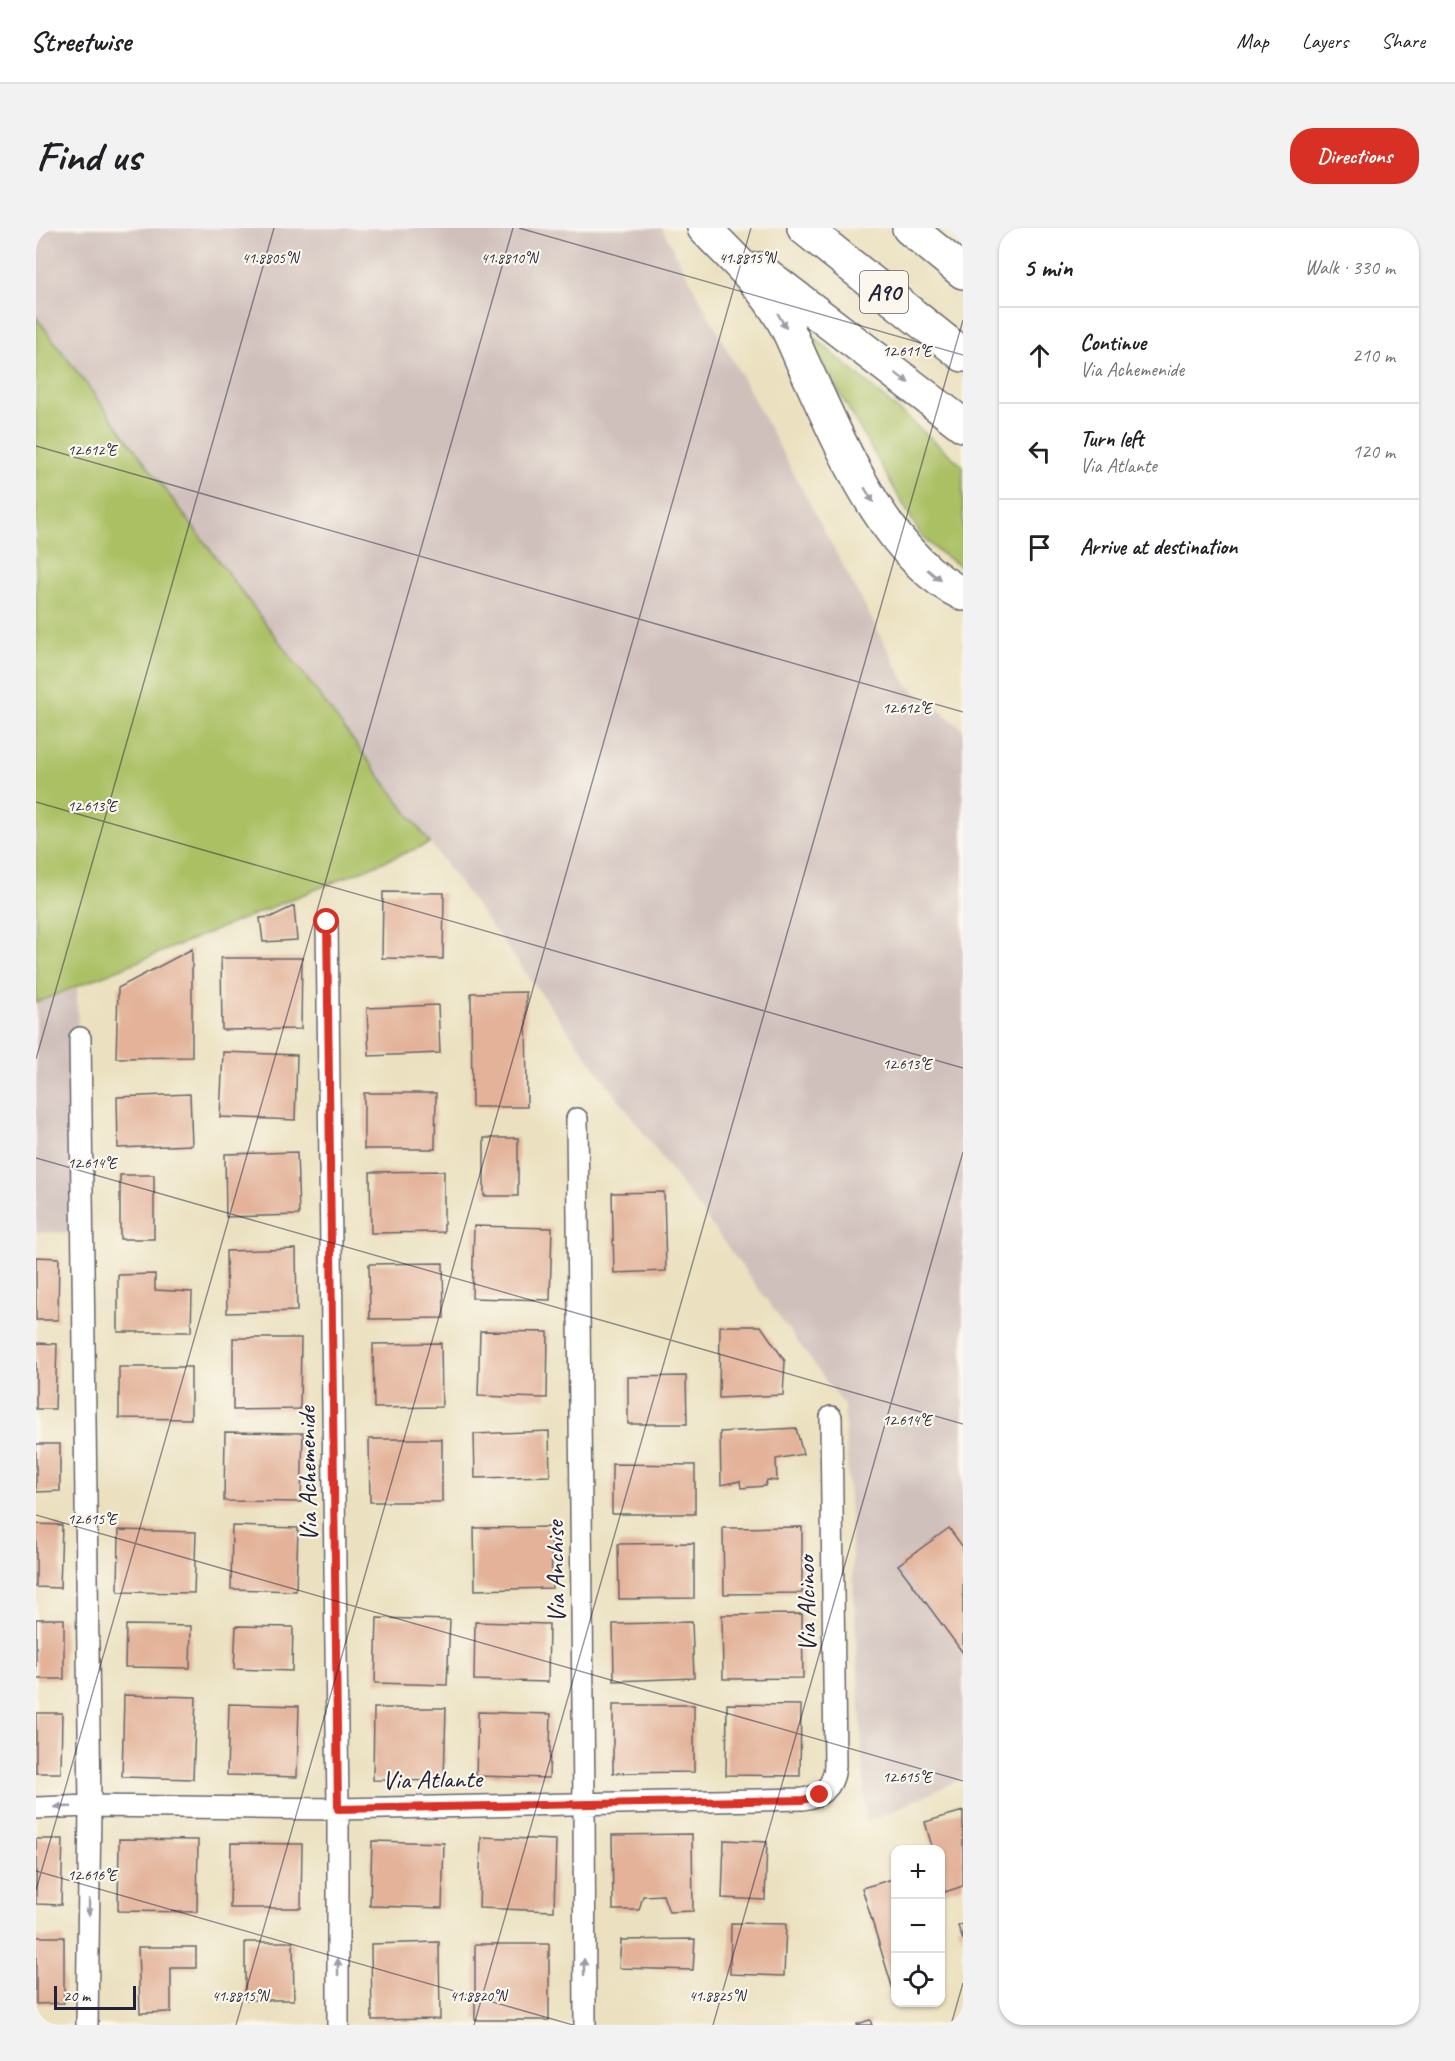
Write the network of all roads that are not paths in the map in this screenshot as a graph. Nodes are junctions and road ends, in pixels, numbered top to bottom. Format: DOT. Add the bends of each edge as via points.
graph roads {
  1 [pos="705,228"];
  2 [pos="804,228"];
  3 [pos="909,228"];
  4 [pos="963,272"];
  5 [pos="963,355"];
  6 [pos="963,425"];
  7 [pos="963,594"];
  8 [pos="327,922"];
  9 [pos="80,1038"];
  10 [pos="577,1119"];
  11 [pos="831,1417"];
  12 [pos="827,1789"];
  13 [pos="584,1802"];
  14 [pos="90,1806"];
  15 [pos="36,1808"];
  16 [pos="338,1809"];
  17 [pos="87,2025"];
  18 [pos="338,2025"];
  19 [pos="585,2025"];
  1 -- 6 [label="highway, one-way"];
  1 -- 7 [label="highway, one-way" via="750,276 781,317 839,440 883,518 922,565"];
  2 -- 5 [label="highway, A90"];
  3 -- 4 [label="highway, A90"];
  8 -- 16 [label="street, Via Achemenide"];
  9 -- 14 [label="street"];
  10 -- 13 [label="street, Via Anchise"];
  11 -- 12 [label="street, Via Alcinoo" via="835,1773"];
  12 -- 13 [label="street, Via Atlante" via="803,1800"];
  13 -- 16 [label="street, Via Atlante"];
  19 -- 13 [label="street, Via Anchise, one-way"];
  14 -- 15 [label="street, Via Atlante, one-way"];
  14 -- 16 [label="street, Via Atlante"];
  14 -- 17 [label="street, one-way"];
  18 -- 16 [label="street, Via Achemenide, one-way"];
}
